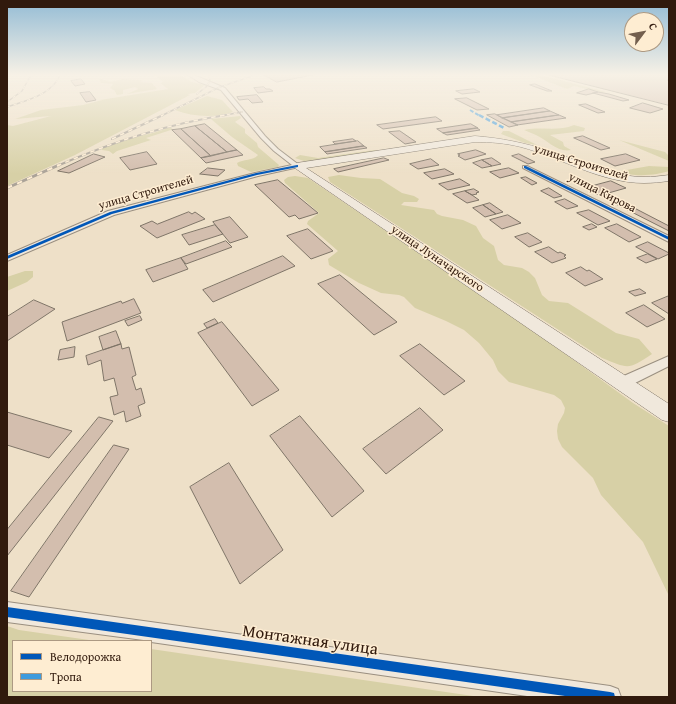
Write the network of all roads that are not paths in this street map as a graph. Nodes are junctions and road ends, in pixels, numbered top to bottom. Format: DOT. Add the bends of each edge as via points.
graph roads {
  1 [pos="238,108"];
  2 [pos="297,166"];
  3 [pos="525,166"];
  4 [pos="669,178"];
  5 [pos="669,239"];
  6 [pos="7,258"];
  7 [pos="669,361"];
  8 [pos="622,382"];
  9 [pos="669,414"];
  10 [pos="7,612"];
  11 [pos="610,697"];
  1 -- 2 [label="street, улица Луначарского" via="276,150"];
  2 -- 4 [label="main road, улица Строителей" via="490,138 516,143 623,178 651,181"];
  2 -- 6 [label="street, улица Строителей" via="257,174 111,213"];
  2 -- 8 [label="main road, улица Луначарского"];
  3 -- 5 [label="street, улица Кирова"];
  7 -- 8 [label="street"];
  8 -- 9 [label="main road, улица Луначарского"];
  10 -- 11 [label="street, Монтажная улица"];
}
